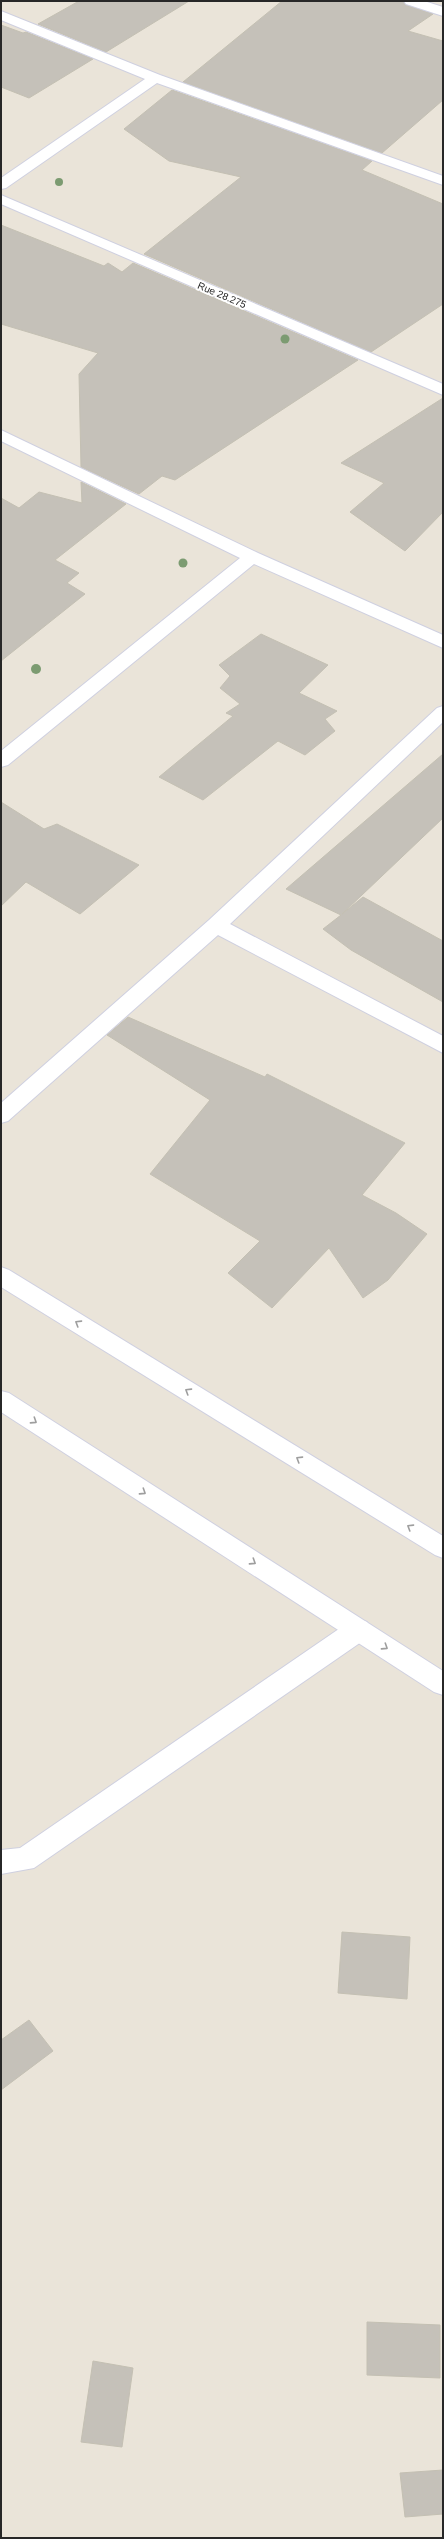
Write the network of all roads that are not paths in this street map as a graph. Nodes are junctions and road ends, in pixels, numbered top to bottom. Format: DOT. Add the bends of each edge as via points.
graph roads {
  1 [pos="411,1"];
  2 [pos="443,12"];
  3 [pos="1,15"];
  4 [pos="155,78"];
  5 [pos="443,181"];
  6 [pos="1,185"];
  7 [pos="1,199"];
  8 [pos="443,390"];
  9 [pos="1,435"];
  10 [pos="252,557"];
  11 [pos="443,642"];
  12 [pos="443,712"];
  13 [pos="1,761"];
  14 [pos="216,925"];
  15 [pos="443,1045"];
  16 [pos="1,1115"];
  17 [pos="1,1276"];
  18 [pos="1,1400"];
  19 [pos="443,1548"];
  20 [pos="358,1630"];
  21 [pos="443,1684"];
  22 [pos="1,1862"];
  1 -- 2 [label="street"];
  3 -- 4 [label="street"];
  4 -- 5 [label="street"];
  4 -- 6 [label="street"];
  7 -- 8 [label="street, Rue 28.275"];
  9 -- 10 [label="street"];
  10 -- 11 [label="street"];
  10 -- 13 [label="street"];
  12 -- 14 [label="street"];
  14 -- 15 [label="street"];
  14 -- 16 [label="street"];
  19 -- 17 [label="street, one-way"];
  18 -- 20 [label="street, one-way"];
  20 -- 21 [label="street, one-way"];
  20 -- 22 [label="street" via="25,1859"];
}
